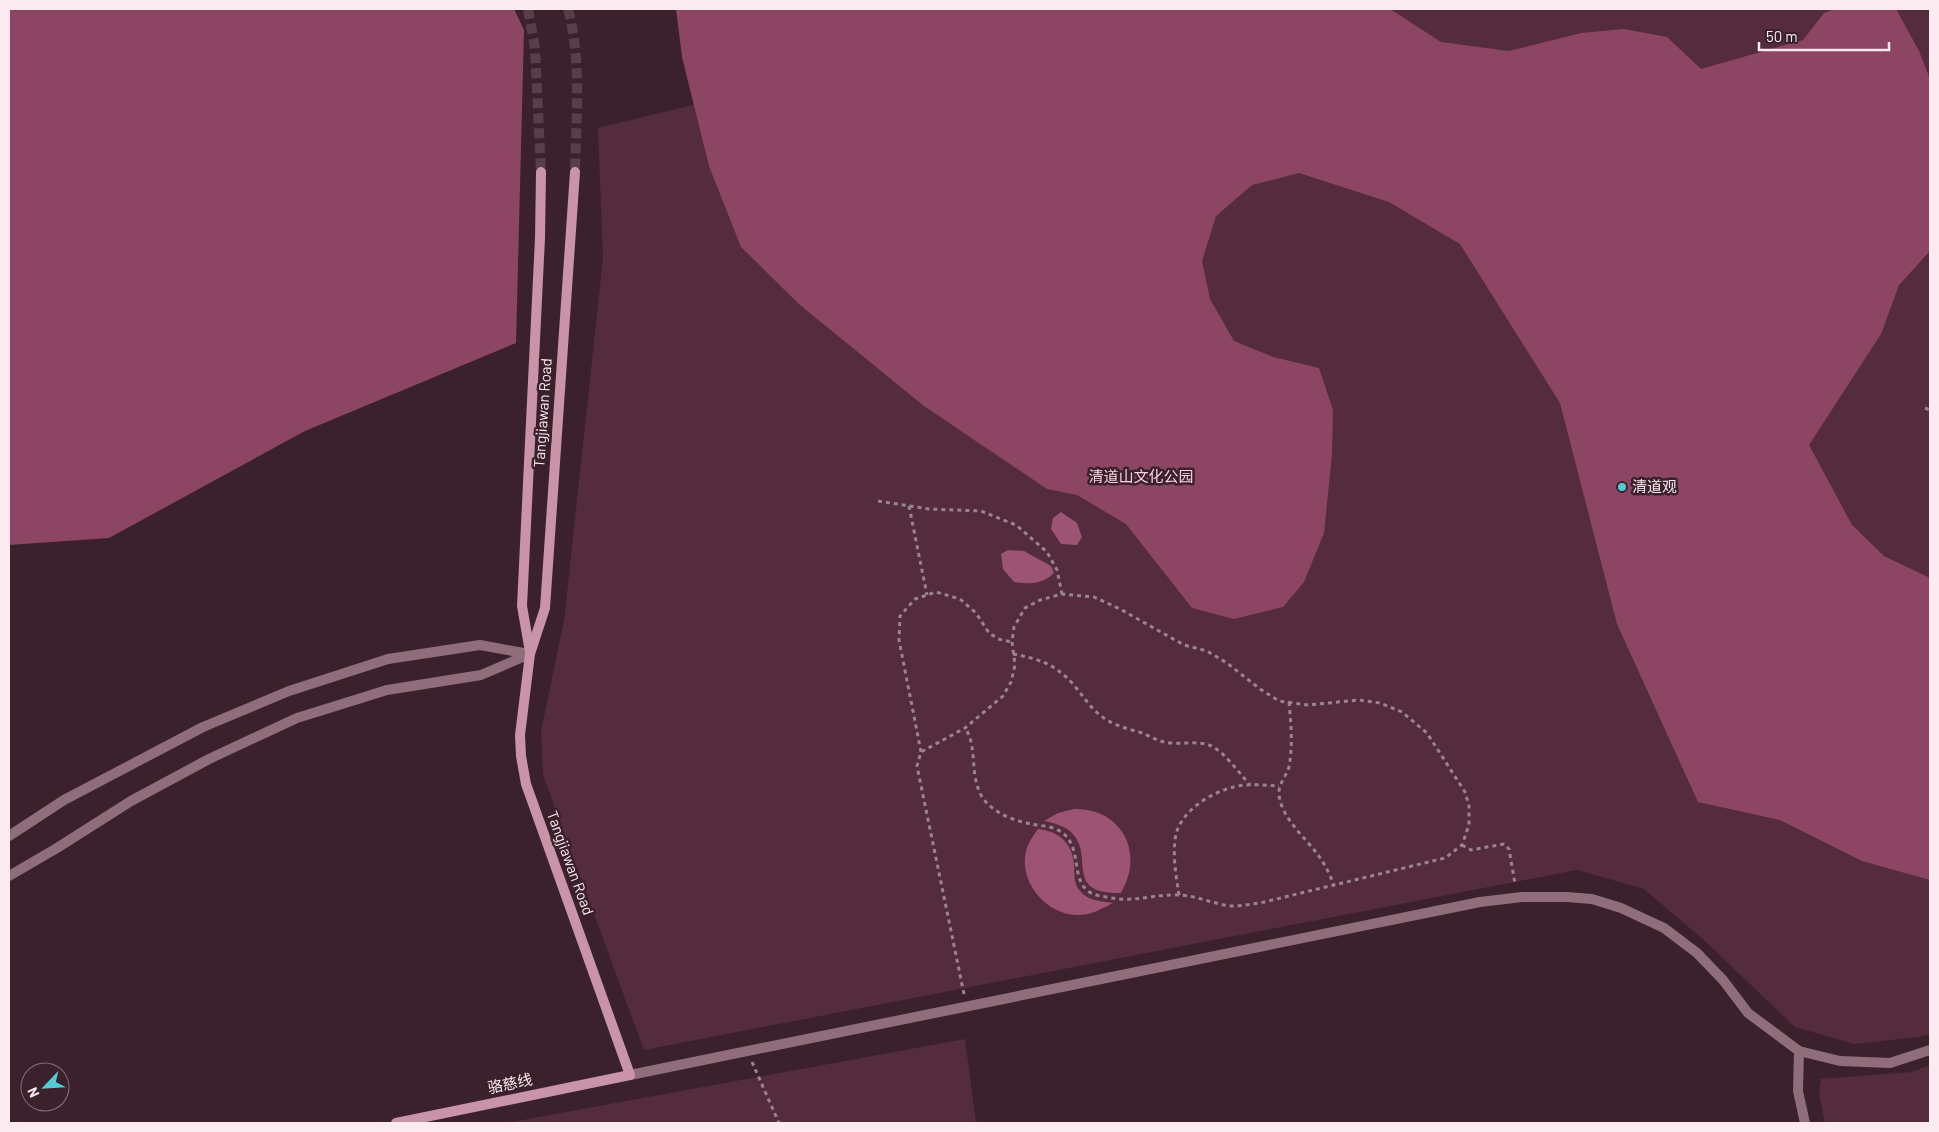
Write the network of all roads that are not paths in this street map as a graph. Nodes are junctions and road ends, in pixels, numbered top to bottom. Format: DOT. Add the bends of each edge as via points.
graph roads {
  1 [pos="541,172"];
  2 [pos="575,172"];
  3 [pos="530,654"];
  4 [pos="9,836"];
  5 [pos="9,876"];
  6 [pos="1930,1050"];
  7 [pos="1799,1051"];
  8 [pos="630,1075"];
  9 [pos="396,1123"];
  10 [pos="1805,1123"];
  1 -- 3 [label="main road, Tangjiawan Road" via="522,606"];
  2 -- 3 [label="main road, Tangjiawan Road" via="545,608"];
  3 -- 4 [label="street" via="480,645 388,659 289,690 186,736 64,800"];
  3 -- 5 [label="street" via="481,675 387,690 297,718 209,759 131,801"];
  3 -- 8 [label="main road, Tangjiawan Road" via="520,735 526,784"];
  6 -- 7 [label="street" via="1890,1063 1840,1061"];
  7 -- 8 [label="street" via="1748,1013 1697,953 1664,928 1592,899 1517,897"];
  7 -- 10 [label="street" via="1798,1091"];
  8 -- 9 [label="main road, 骆慈线"];
}
